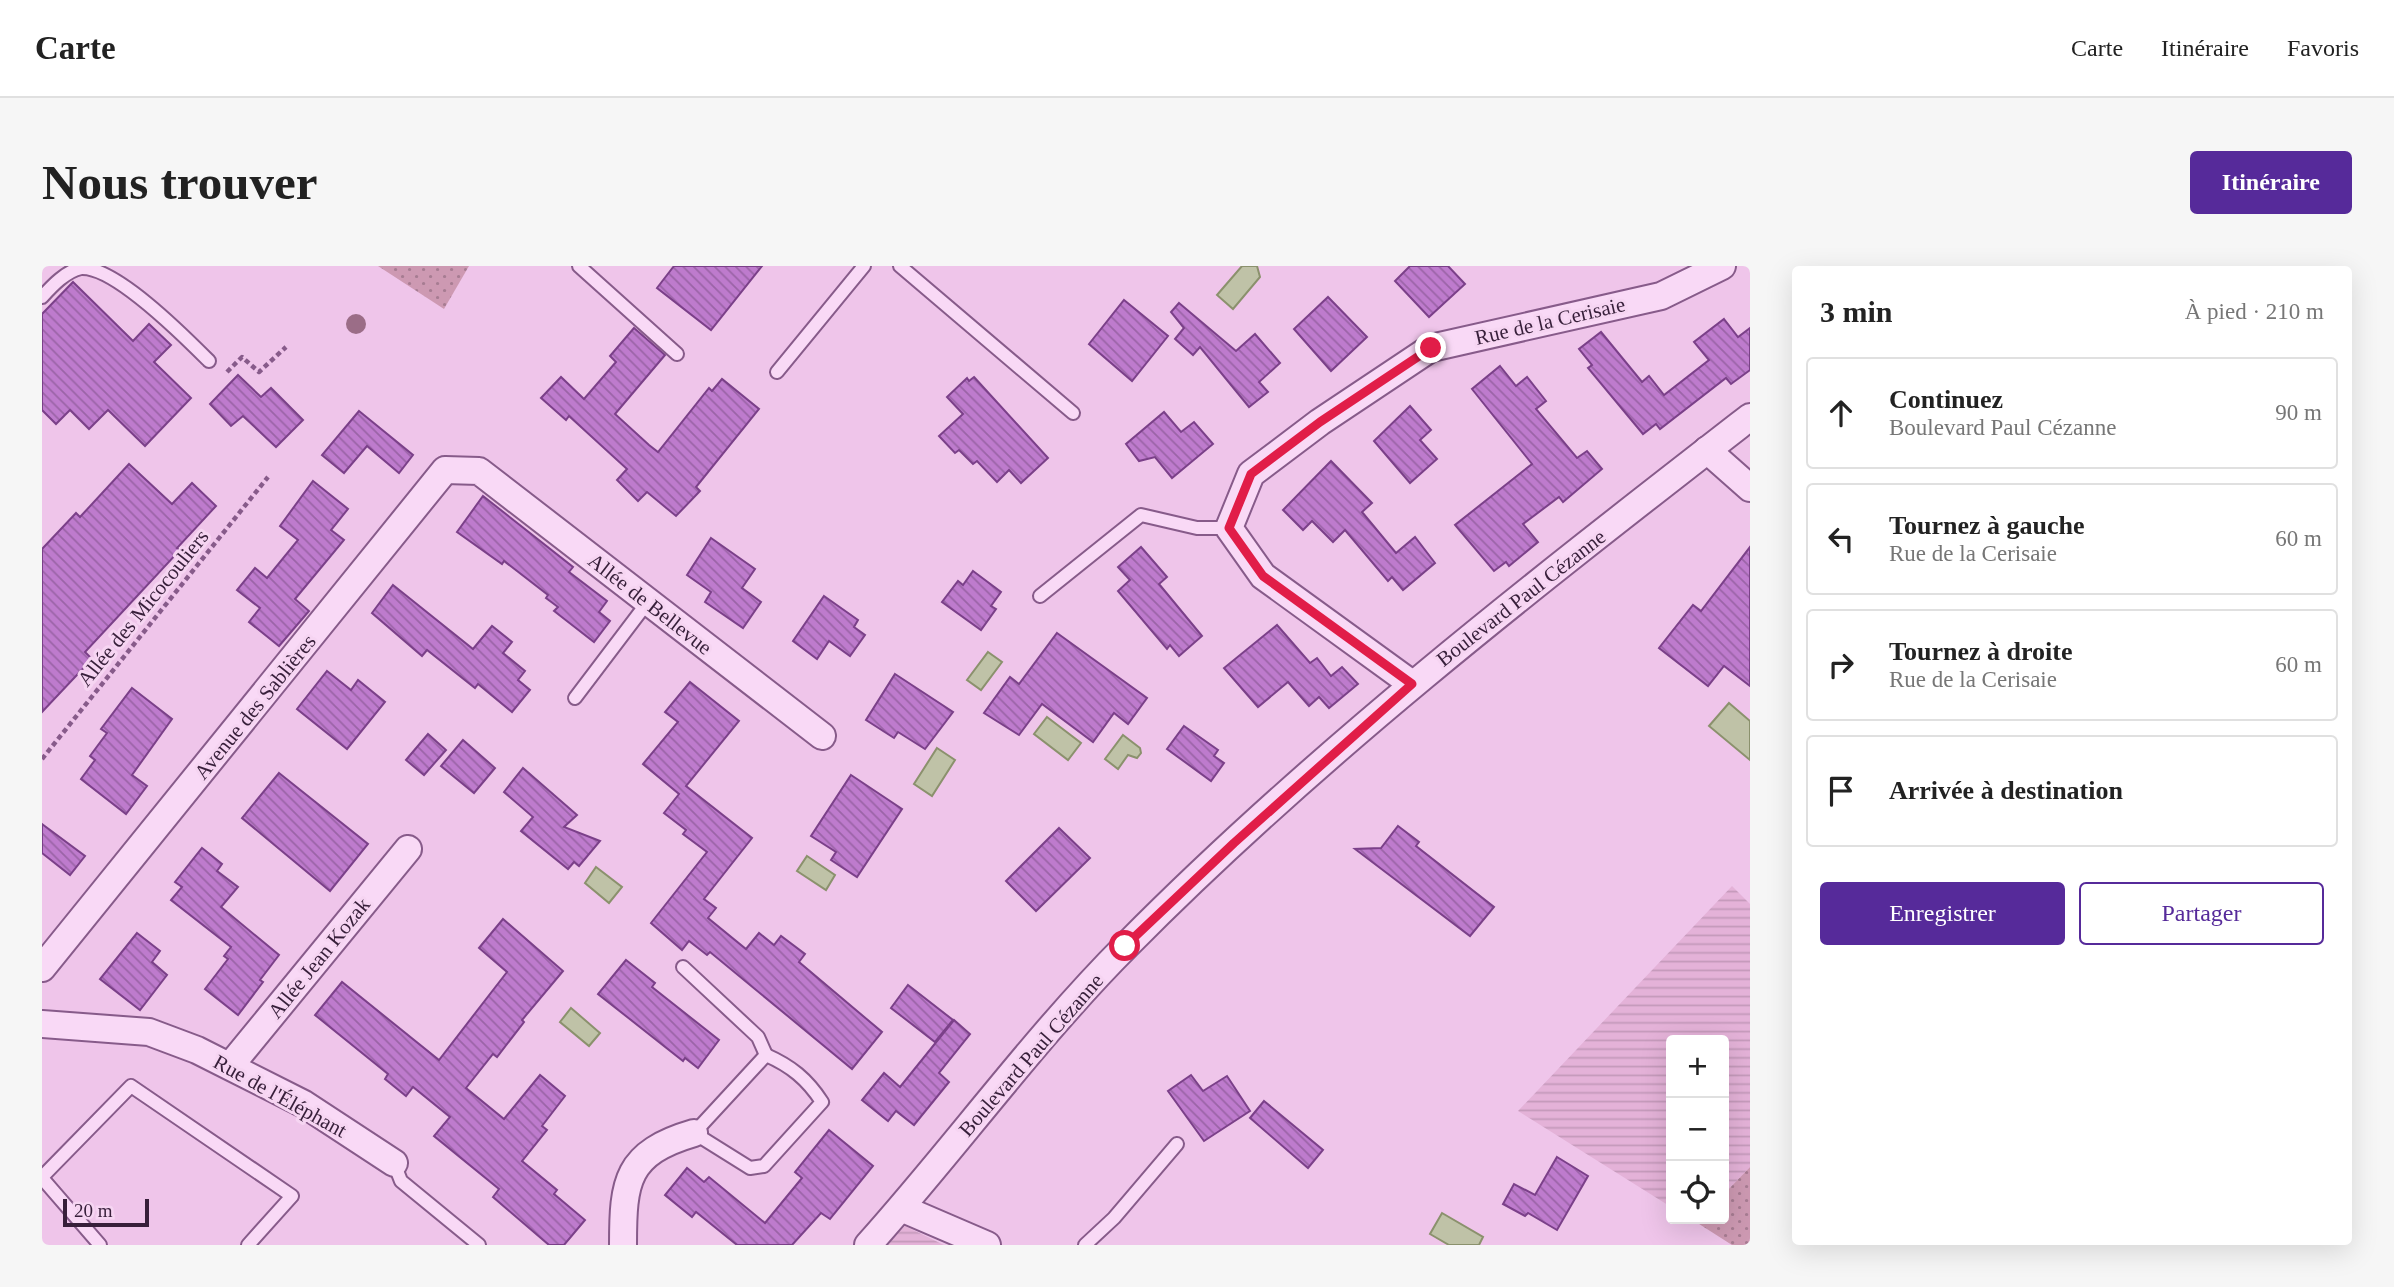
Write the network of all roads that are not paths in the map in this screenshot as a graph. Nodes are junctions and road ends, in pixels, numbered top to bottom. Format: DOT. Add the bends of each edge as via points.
graph roads {
  1 [pos="579,266"];
  2 [pos="864,266"];
  3 [pos="900,266"];
  4 [pos="1722,266"];
  5 [pos="42,297"];
  6 [pos="677,354"];
  7 [pos="209,361"];
  8 [pos="776,372"];
  9 [pos="1073,413"];
  10 [pos="1750,416"];
  11 [pos="1707,450"];
  12 [pos="479,471"];
  13 [pos="1750,488"];
  14 [pos="1229,528"];
  15 [pos="1040,596"];
  16 [pos="647,603"];
  17 [pos="1412,684"];
  18 [pos="576,698"];
  19 [pos="822,736"];
  20 [pos="408,849"];
  21 [pos="683,967"];
  22 [pos="42,968"];
  23 [pos="42,1024"];
  24 [pos="766,1055"];
  25 [pos="230,1066"];
  26 [pos="694,1133"];
  27 [pos="1177,1144"];
  28 [pos="394,1163"];
  29 [pos="42,1178"];
  30 [pos="901,1208"];
  31 [pos="100,1245"];
  32 [pos="248,1245"];
  33 [pos="479,1245"];
  34 [pos="622,1245"];
  35 [pos="868,1245"];
  36 [pos="988,1245"];
  37 [pos="1084,1245"];
  1 -- 6 [label="lane"];
  2 -- 8 [label="lane"];
  3 -- 9 [label="lane"];
  4 -- 14 [label="street, Rue de la Cerisaie" via="1661,296 1431,348 1251,474"];
  5 -- 7 [label="lane" via="57,281 80,268 97,269 123,283"];
  10 -- 11 [label="street, Boulevard Paul Cézanne"];
  11 -- 13 [label="street"];
  11 -- 17 [label="street, Boulevard Paul Cézanne"];
  12 -- 16 [label="street, Allée de Bellevue"];
  12 -- 22 [label="street, Avenue des Sablières" via="445,470"];
  14 -- 15 [label="lane" via="1197,528 1141,515"];
  14 -- 17 [label="street" via="1263,576"];
  16 -- 18 [label="lane"];
  16 -- 19 [label="street, Allée de Bellevue"];
  17 -- 30 [label="street, Boulevard Paul Cézanne" via="1125,946"];
  20 -- 25 [label="street, Allée Jean Kozak"];
  21 -- 24 [label="lane" via="758,1037"];
  23 -- 25 [label="street, Rue de l'Éléphant" via="149,1032"];
  24 -- 26 [label="lane"];
  24 -- 26 [label="lane" via="790,1066 822,1102 764,1166 750,1168"];
  25 -- 28 [label="street, Rue de l'Éléphant" via="304,1104"];
  26 -- 34 [label="street" via="672,1139 645,1155 627,1180"];
  27 -- 37 [label="lane" via="1114,1218"];
  28 -- 33 [label="lane, Rue de l'Éléphant" via="401,1181"];
  29 -- 31 [label="lane"];
  29 -- 32 [label="lane" via="131,1086 292,1196"];
  30 -- 35 [label="street, Boulevard Paul Cézanne"];
  30 -- 36 [label="street"];
}
